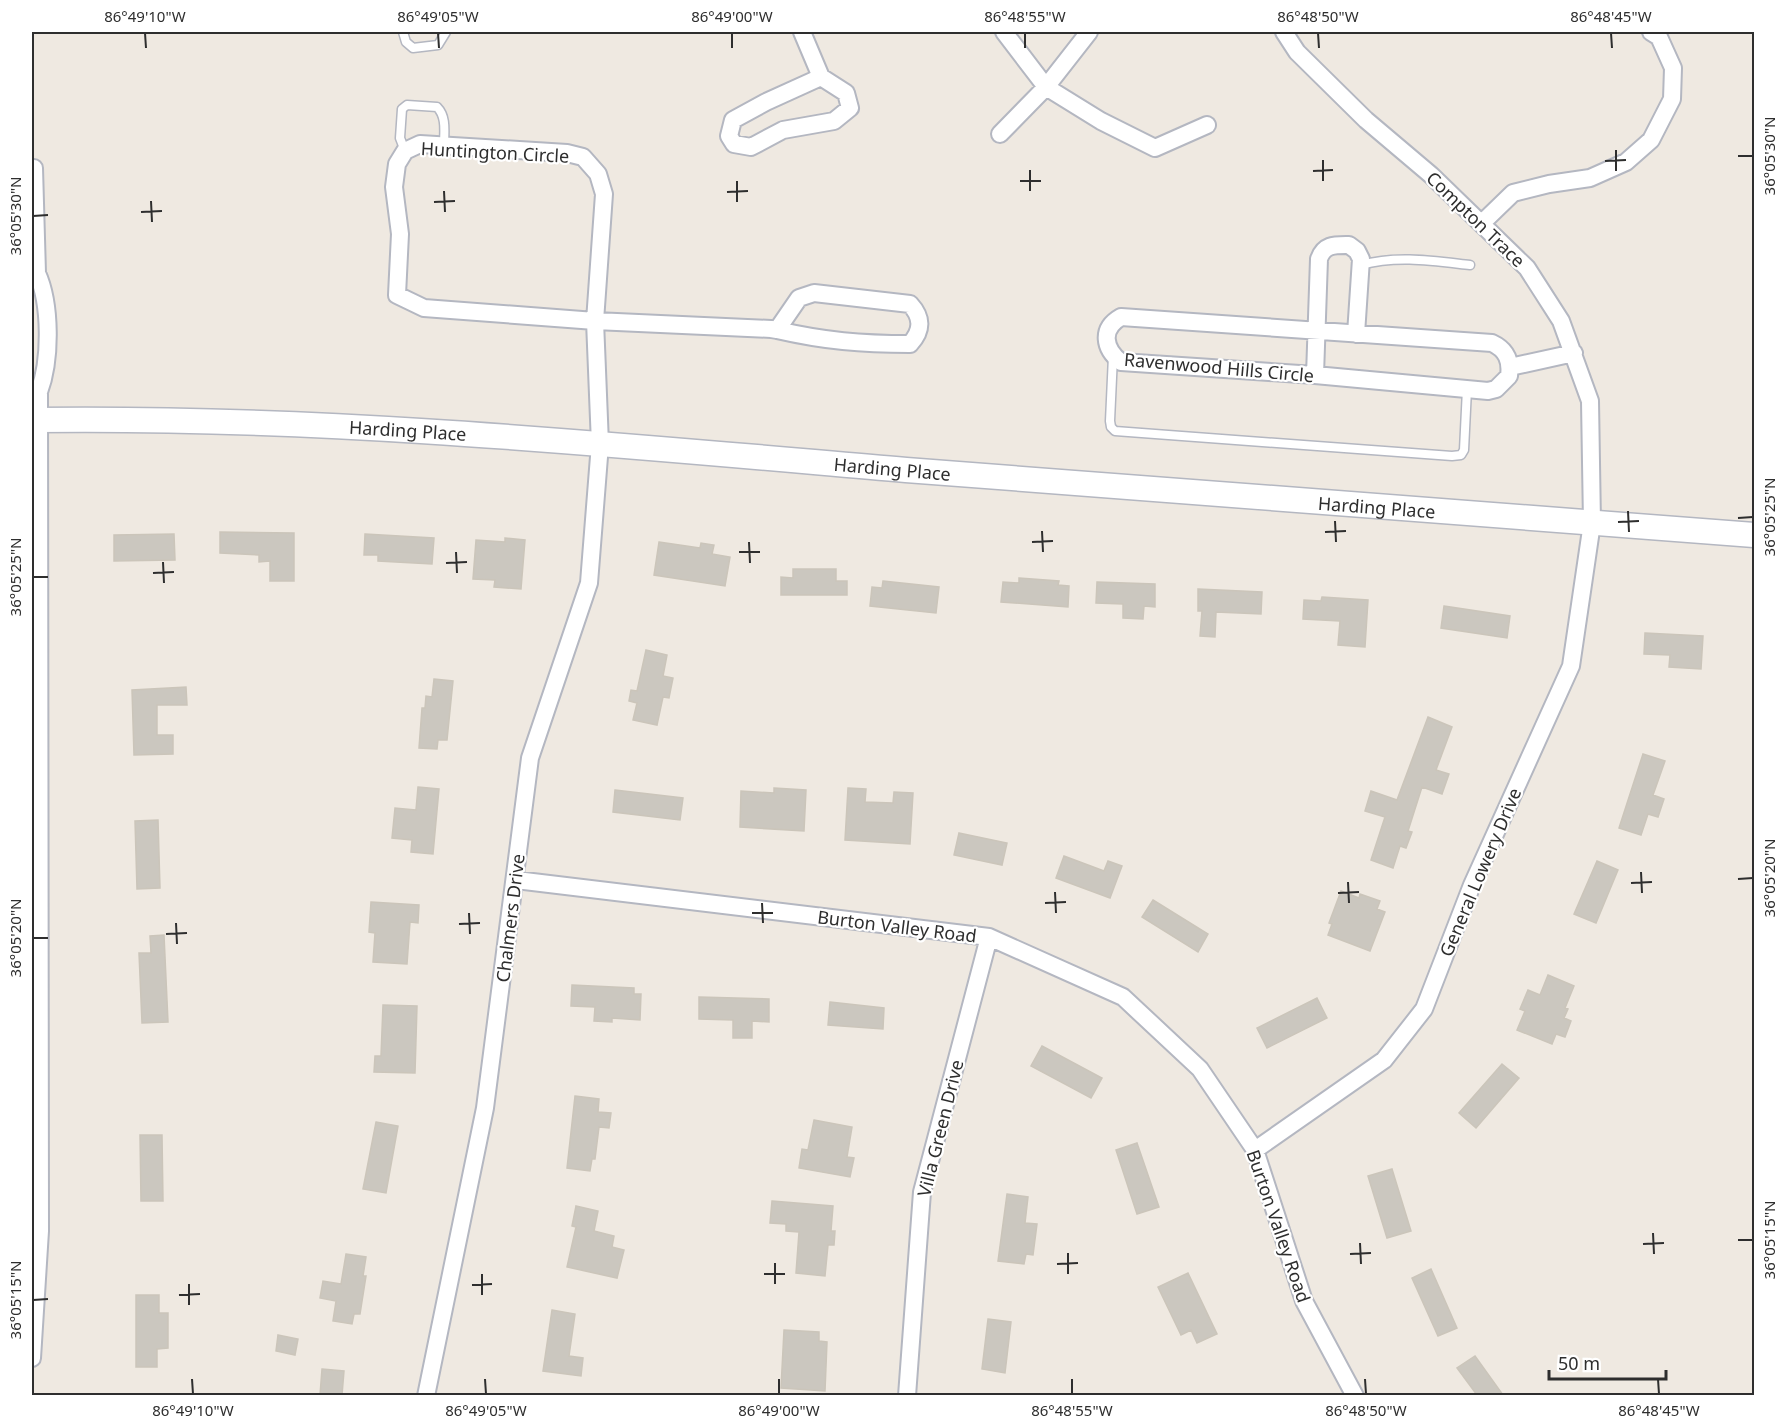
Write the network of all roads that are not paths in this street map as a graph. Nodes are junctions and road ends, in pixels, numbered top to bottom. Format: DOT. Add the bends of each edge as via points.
graph roads {
  1 [pos="403,32"];
  2 [pos="446,32"];
  3 [pos="802,32"];
  4 [pos="1004,32"];
  5 [pos="1089,32"];
  6 [pos="1284,32"];
  7 [pos="1650,32"];
  8 [pos="821,77"];
  9 [pos="1046,87"];
  10 [pos="1207,126"];
  11 [pos="1000,134"];
  12 [pos="444,146"];
  13 [pos="405,151"];
  14 [pos="34,168"];
  15 [pos="1482,223"];
  16 [pos="1361,265"];
  17 [pos="1470,265"];
  18 [pos="33,276"];
  19 [pos="595,321"];
  20 [pos="777,330"];
  21 [pos="1316,331"];
  22 [pos="1356,334"];
  23 [pos="1574,353"];
  24 [pos="1113,355"];
  25 [pos="1510,367"];
  26 [pos="1315,375"];
  27 [pos="35,385"];
  28 [pos="1467,389"];
  29 [pos="36,420"];
  30 [pos="600,444"];
  31 [pos="1592,523"];
  32 [pos="1755,535"];
  33 [pos="516,880"];
  34 [pos="989,937"];
  35 [pos="1255,1150"];
  36 [pos="36,1231"];
  37 [pos="32,1358"];
  38 [pos="426,1395"];
  39 [pos="907,1395"];
  40 [pos="1355,1395"];
  1 -- 2 [label="lane" via="413,48 438,45"];
  3 -- 8 [label="street"];
  4 -- 9 [label="street"];
  5 -- 9 [label="street"];
  6 -- 15 [label="street, Compton Trace" via="1297,52 1366,120"];
  7 -- 15 [label="street" via="1659,37 1673,68 1672,99 1651,140 1626,162 1590,178 1513,193"];
  8 -- 8 [label="street" via="733,120 729,136 734,144 750,147 783,130 838,119 850,108 846,93"];
  9 -- 10 [label="street" via="1155,148"];
  9 -- 11 [label="street"];
  12 -- 13 [label="street, Huntington Circle" via="420,144"];
  12 -- 13 [label="lane" via="441,110 406,105 402,109 400,138"];
  12 -- 19 [label="street, Huntington Circle" via="567,153 583,157 598,174 604,194"];
  13 -- 19 [label="street, Huntington Circle" via="397,164 394,187 400,234 397,295 424,308"];
  14 -- 18 [label="street"];
  15 -- 23 [label="street, Compton Trace" via="1527,268 1561,321"];
  16 -- 17 [label="lane" via="1403,259"];
  16 -- 21 [label="street" via="1357,251 1349,245 1328,246 1321,252"];
  16 -- 22 [label="street"];
  18 -- 27 [label="street" via="44,287 48,363"];
  19 -- 20 [label="street, Huntington Circle"];
  19 -- 30 [label="street, Huntington Circle"];
  20 -- 20 [label="street, Huntington Circle" via="822,340 910,344 917,337 920,324 919,314 910,304 814,293 799,298"];
  21 -- 22 [label="street, Ravenwood Hills Circle"];
  21 -- 24 [label="street, Ravenwood Hills Circle" via="1120,317 1108,328 1107,343"];
  21 -- 26 [label="street"];
  22 -- 25 [label="street, Ravenwood Hills Circle" via="1492,344 1505,352"];
  23 -- 25 [label="street"];
  23 -- 31 [label="street, Compton Trace" via="1590,401"];
  24 -- 26 [label="street, Ravenwood Hills Circle" via="1121,362"];
  24 -- 28 [label="lane" via="1110,421 1115,430 1461,455"];
  25 -- 28 [label="street, Ravenwood Hills Circle" via="1509,376 1496,389"];
  26 -- 28 [label="street, Ravenwood Hills Circle"];
  27 -- 29 [label="street"];
  29 -- 30 [label="main road, Harding Place" via="258,422"];
  29 -- 36 [label="street"];
  30 -- 31 [label="main road, Harding Place" via="1114,488"];
  30 -- 33 [label="street, Chalmers Drive" via="589,583 530,758"];
  31 -- 32 [label="main road, Harding Place"];
  31 -- 35 [label="street, General Lowery Drive" via="1571,666 1473,885 1424,1009 1384,1060"];
  33 -- 34 [label="street, Burton Valley Road"];
  33 -- 38 [label="street, Chalmers Drive" via="485,1108"];
  34 -- 35 [label="street, Burton Valley Road" via="1123,997 1200,1069"];
  34 -- 39 [label="street, Villa Green Drive" via="922,1192"];
  35 -- 40 [label="street, Burton Valley Road" via="1304,1301"];
  36 -- 37 [label="street"];
}
